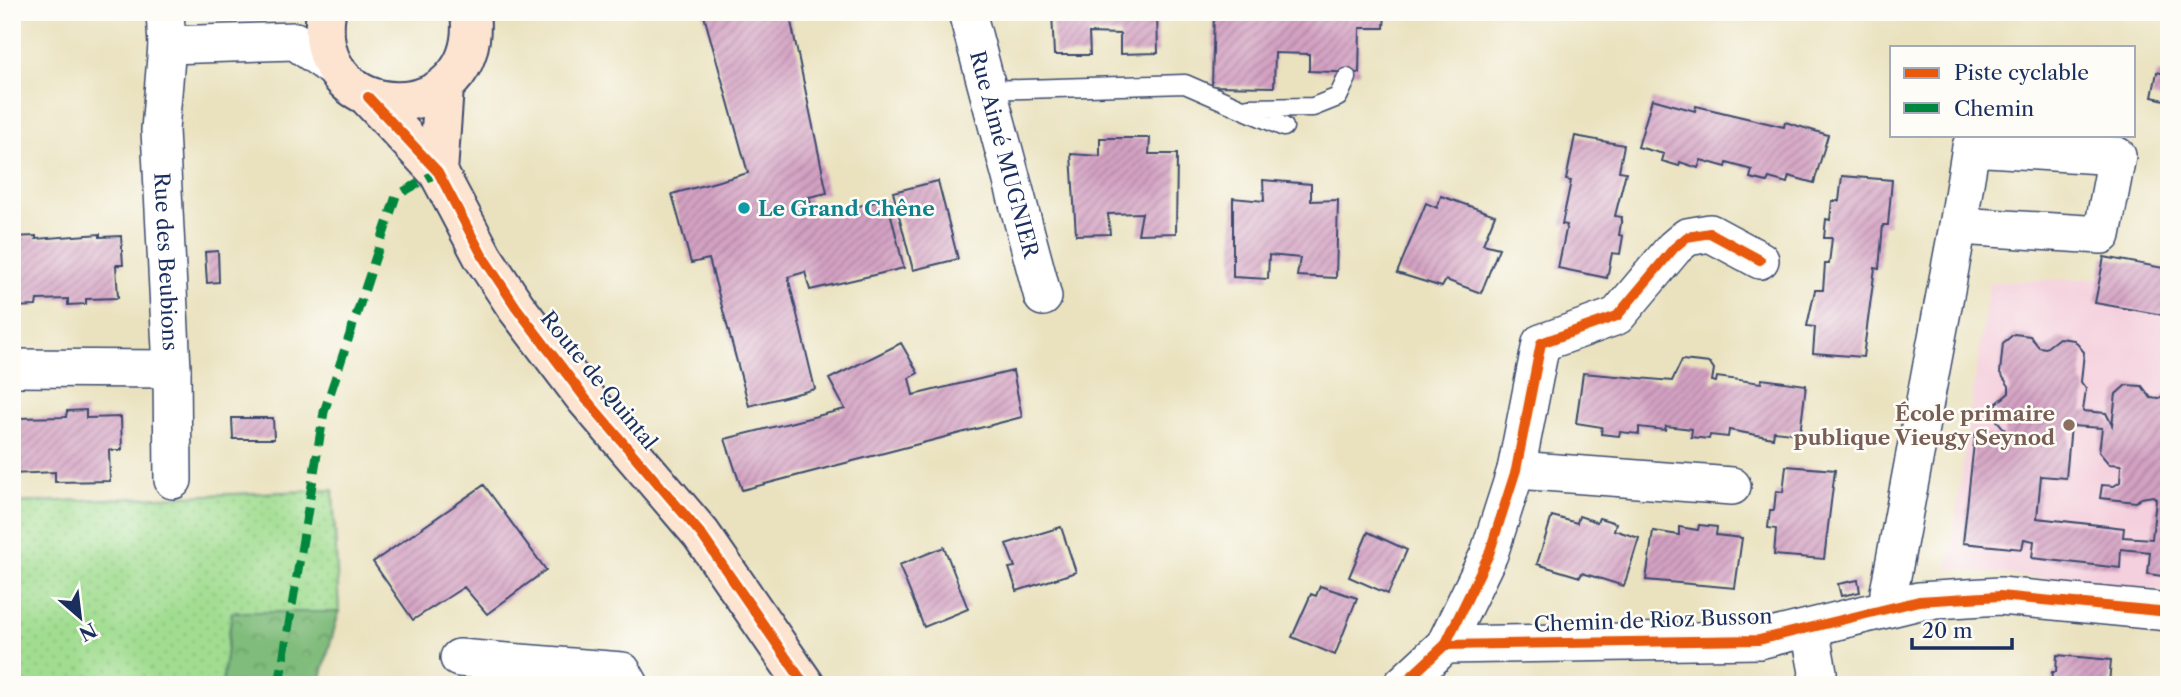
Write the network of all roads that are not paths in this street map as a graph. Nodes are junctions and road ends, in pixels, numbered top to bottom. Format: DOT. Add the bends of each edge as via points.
graph roads {
  1 [pos="326,12"];
  2 [pos="968,12"];
  3 [pos="478,18"];
  4 [pos="166,29"];
  5 [pos="335,70"];
  6 [pos="1347,78"];
  7 [pos="444,87"];
  8 [pos="988,90"];
  9 [pos="368,97"];
  10 [pos="1241,108"];
  11 [pos="1284,127"];
  12 [pos="438,172"];
  13 [pos="1958,226"];
  14 [pos="1760,260"];
  15 [pos="1043,296"];
  16 [pos="12,368"];
  17 [pos="172,369"];
  18 [pos="1516,470"];
  19 [pos="173,480"];
  20 [pos="1732,486"];
  21 [pos="1889,607"];
  22 [pos="2169,612"];
  23 [pos="1810,629"];
  24 [pos="1445,645"];
  25 [pos="459,658"];
  26 [pos="630,685"];
  27 [pos="805,685"];
  28 [pos="1402,685"];
  29 [pos="1816,685"];
  1 -- 5 [label="street" via="326,50"];
  2 -- 8 [label="street, Rue Aimé MUGNIER"];
  3 -- 7 [label="street" via="469,51"];
  4 -- 5 [label="street, Rue des Beubions" via="295,41"];
  4 -- 17 [label="street, Rue des Beubions" via="160,130"];
  5 -- 9 [label="street, Route de Quintal"];
  6 -- 10 [label="lane" via="1338,97 1313,107"];
  7 -- 9 [label="street" via="407,103"];
  7 -- 12 [label="street"];
  8 -- 10 [label="lane" via="1185,84"];
  8 -- 15 [label="street, Rue Aimé MUGNIER"];
  9 -- 12 [label="street, Route de Quintal"];
  10 -- 11 [label="lane"];
  12 -- 27 [label="street, Route de Quintal" via="483,257 516,307 585,398 701,534"];
  13 -- 21 [label="street"];
  14 -- 18 [label="street" via="1710,233 1687,237 1617,316 1541,343"];
  16 -- 17 [label="street"];
  17 -- 19 [label="street, Rue des Beubions"];
  18 -- 20 [label="street"];
  18 -- 24 [label="street" via="1489,554"];
  21 -- 22 [label="street, Chemin de Rioz Busson" via="2000,596"];
  21 -- 23 [label="street, Chemin de Rioz Busson"];
  23 -- 24 [label="street, Chemin de Rioz Busson" via="1759,640"];
  23 -- 29 [label="street"];
  24 -- 28 [label="street"];
  25 -- 26 [label="street" via="622,671"];
}
